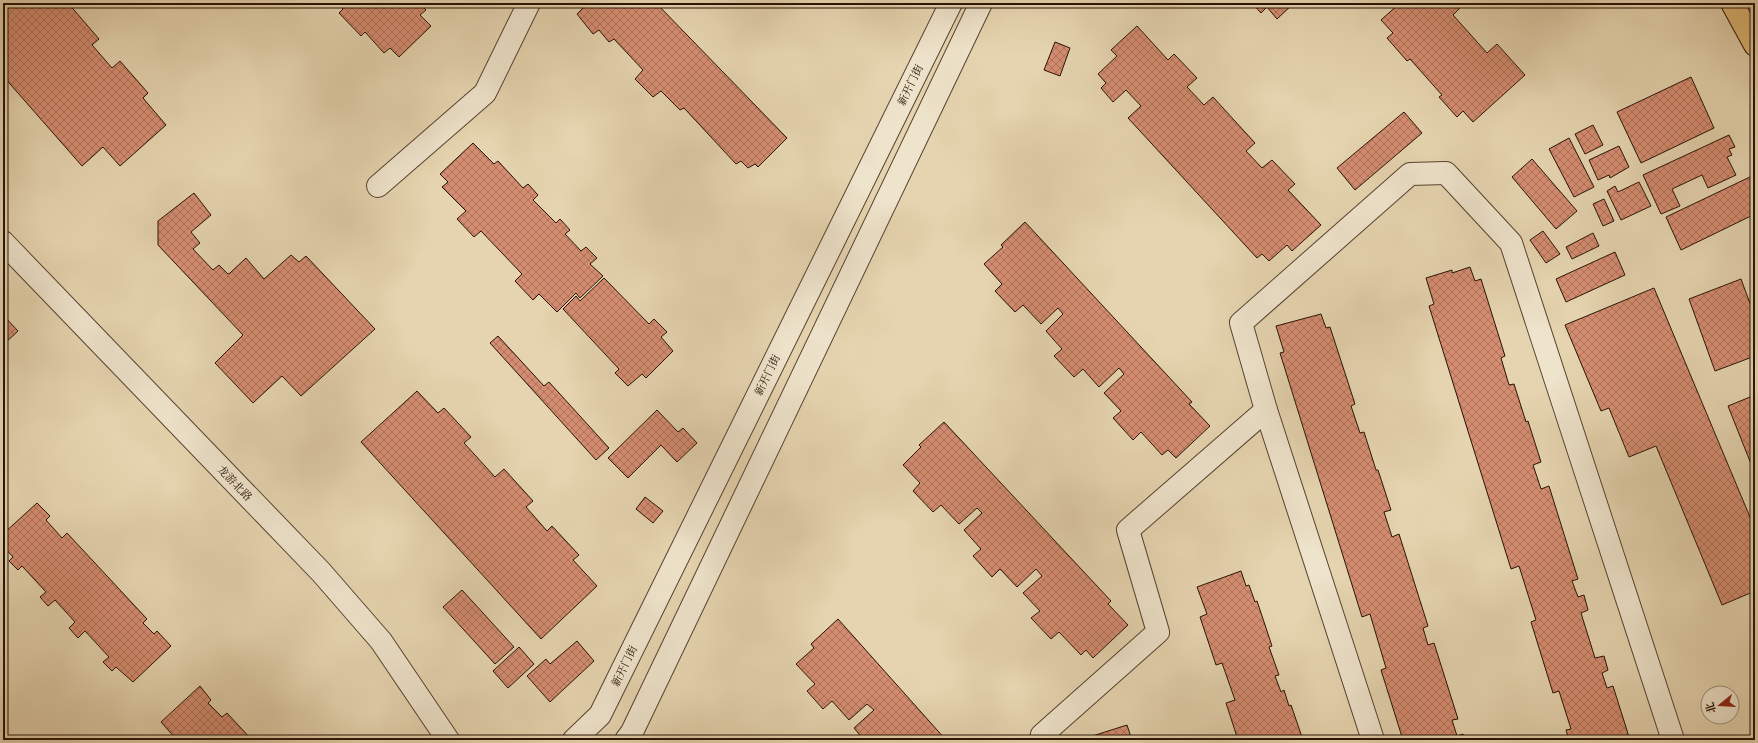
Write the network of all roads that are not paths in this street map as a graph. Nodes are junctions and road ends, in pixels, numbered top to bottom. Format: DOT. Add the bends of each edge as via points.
graph roads {
  1 [pos="529,3"];
  2 [pos="951,3"];
  3 [pos="981,3"];
  4 [pos="1732,3"];
  5 [pos="1755,45"];
  6 [pos="378,186"];
  7 [pos="3,242"];
  8 [pos="1266,410"];
  9 [pos="448,740"];
  10 [pos="574,740"];
  11 [pos="626,740"];
  12 [pos="1044,740"];
  13 [pos="1373,740"];
  14 [pos="1673,740"];
  1 -- 6 [label="street" via="485,93"];
  2 -- 10 [label="street, 新开门街" via="600,715"];
  3 -- 11 [label="street" via="639,718"];
  4 -- 5 [label="main road"];
  7 -- 9 [label="street, 龙游北路" via="326,578 381,641"];
  8 -- 12 [label="street" via="1128,530 1158,632 1042,735"];
  8 -- 13 [label="street"];
  8 -- 14 [label="street" via="1241,323 1410,174 1446,173 1511,243"];
}
